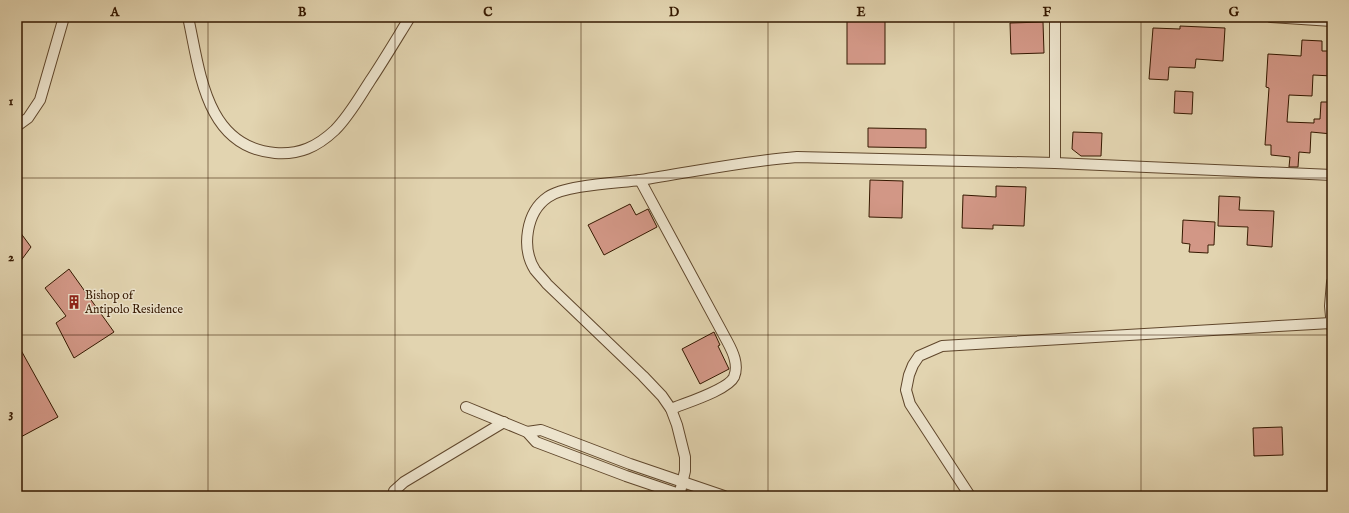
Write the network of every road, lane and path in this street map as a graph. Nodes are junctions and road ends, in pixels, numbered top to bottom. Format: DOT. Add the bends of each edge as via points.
graph roads {
  1 [pos="64,17"];
  2 [pos="188,17"];
  3 [pos="410,17"];
  4 [pos="1055,17"];
  5 [pos="1271,17"];
  6 [pos="1332,21"];
  7 [pos="17,126"];
  8 [pos="1055,163"];
  9 [pos="1332,175"];
  10 [pos="640,180"];
  11 [pos="1332,282"];
  12 [pos="1332,325"];
  13 [pos="466,407"];
  14 [pos="671,409"];
  15 [pos="504,422"];
  16 [pos="527,432"];
  17 [pos="683,482"];
  18 [pos="681,495"];
  19 [pos="393,496"];
  20 [pos="724,496"];
  21 [pos="970,496"];
  1 -- 7 [label="street" via="40,100 28,118"];
  2 -- 3 [label="street" via="203,84 210,106 220,123 247,146 287,154 303,151 320,142 350,114"];
  4 -- 8 [label="street"];
  5 -- 6 [label="street"];
  8 -- 9 [label="street"];
  8 -- 10 [label="street" via="797,157 767,159"];
  10 -- 14 [label="street" via="727,341 736,367 729,383"];
  10 -- 14 [label="street" via="564,190 549,196 538,205 530,220 526,239 535,270 643,376"];
  11 -- 12 [label="street"];
  12 -- 21 [label="street" via="942,346 919,356 909,375 906,390 910,404"];
  13 -- 15 [label="street"];
  14 -- 17 [label="street" via="685,457"];
  15 -- 16 [label="street"];
  15 -- 19 [label="street" via="404,482"];
  16 -- 17 [label="street" via="541,430"];
  16 -- 18 [label="street" via="536,442"];
  17 -- 18 [label="street"];
  17 -- 20 [label="street"];
}
